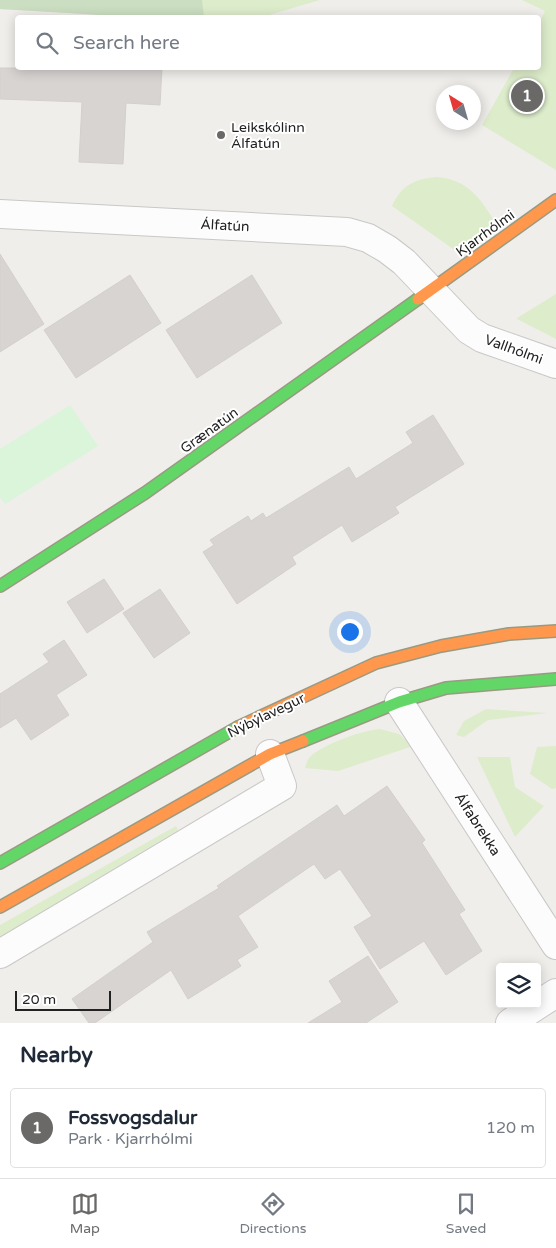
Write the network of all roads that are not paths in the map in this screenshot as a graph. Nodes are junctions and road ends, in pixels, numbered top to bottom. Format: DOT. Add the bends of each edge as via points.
graph roads {
  1 [pos="556,200"];
  2 [pos="0,214"];
  3 [pos="430,290"];
  4 [pos="556,364"];
  5 [pos="0,586"];
  6 [pos="556,631"];
  7 [pos="556,679"];
  8 [pos="399,702"];
  9 [pos="270,754"];
  10 [pos="0,863"];
  11 [pos="0,907"];
  12 [pos="556,945"];
  13 [pos="0,954"];
  14 [pos="556,993"];
  15 [pos="510,1023"];
  1 -- 3 [label="main road, Kjarrhólmi"];
  2 -- 3 [label="street, Álfatún" via="347,232 368,238 387,249"];
  3 -- 4 [label="street, Vallhólmi" via="469,330 482,338"];
  3 -- 5 [label="main road, Grænatún" via="146,493"];
  6 -- 10 [label="main road, Nýbýlavegur" via="509,634 441,646 376,663 244,724"];
  7 -- 8 [label="main road" via="446,688"];
  8 -- 9 [label="main road"];
  8 -- 12 [label="street, Álfabrekka"];
  9 -- 11 [label="main road"];
  9 -- 13 [label="street" via="282,786"];
  14 -- 15 [label="street"];
}
